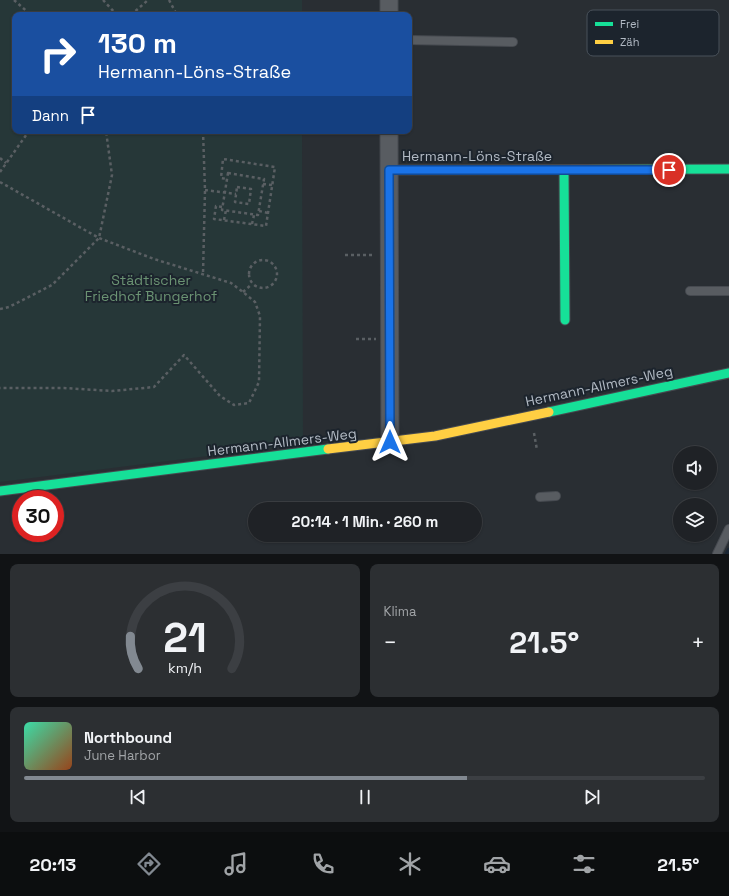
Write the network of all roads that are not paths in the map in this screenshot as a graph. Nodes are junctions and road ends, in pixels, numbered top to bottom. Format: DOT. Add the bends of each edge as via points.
graph roads {
  1 [pos="389,0"];
  2 [pos="389,12"];
  3 [pos="412,40"];
  4 [pos="513,42"];
  5 [pos="389,134"];
  6 [pos="729,169"];
  7 [pos="389,170"];
  8 [pos="564,170"];
  9 [pos="690,291"];
  10 [pos="729,291"];
  11 [pos="565,320"];
  12 [pos="729,373"];
  13 [pos="390,442"];
  14 [pos="0,491"];
  15 [pos="556,496"];
  16 [pos="540,497"];
  17 [pos="729,529"];
  18 [pos="717,554"];
  1 -- 2 [label="street"];
  3 -- 4 [label="lane"];
  5 -- 7 [label="street"];
  6 -- 8 [label="street, Hermann-Löns-Straße"];
  7 -- 8 [label="street, Hermann-Löns-Straße"];
  7 -- 13 [label="street"];
  8 -- 11 [label="street, Hermann-Löns-Straße"];
  9 -- 10 [label="lane"];
  12 -- 13 [label="street, Hermann-Allmers-Weg" via="435,436"];
  13 -- 14 [label="street, Hermann-Allmers-Weg"];
  15 -- 16 [label="lane"];
  17 -- 18 [label="lane"];
}
